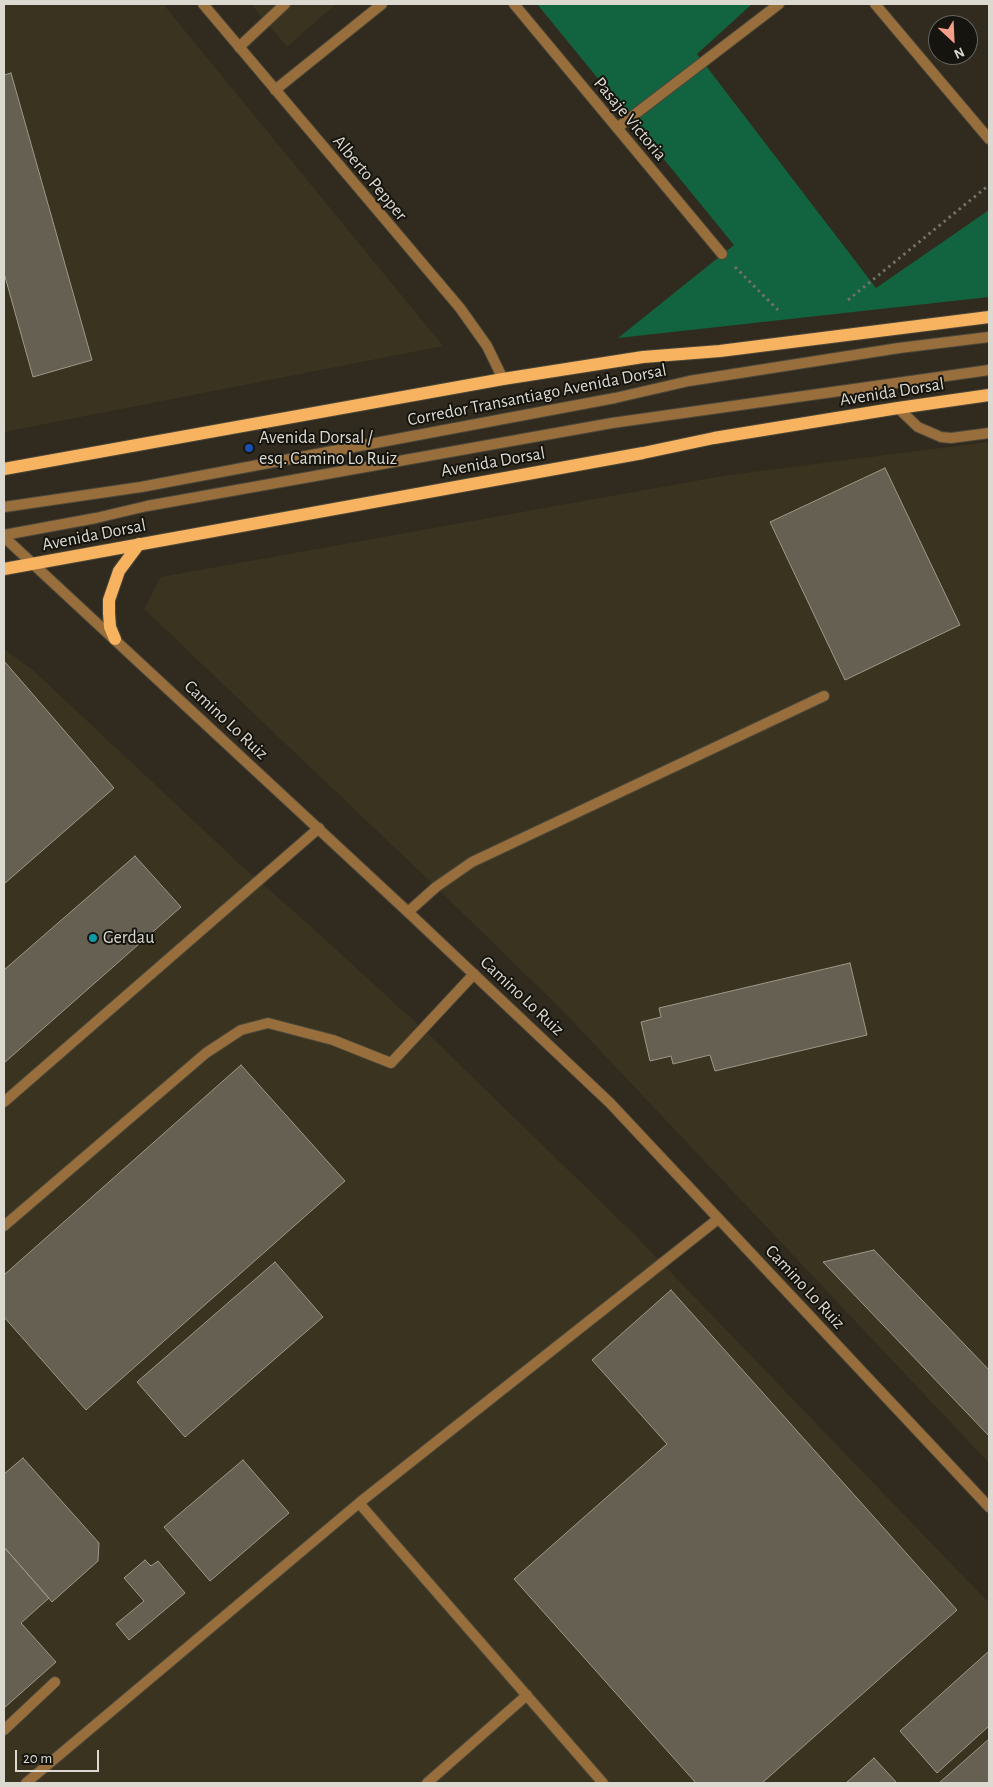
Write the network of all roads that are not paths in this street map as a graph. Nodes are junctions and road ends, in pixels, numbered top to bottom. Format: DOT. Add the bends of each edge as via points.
graph roads {
  1 [pos="203,4"];
  2 [pos="285,4"];
  3 [pos="382,4"];
  4 [pos="514,4"];
  5 [pos="779,4"];
  6 [pos="875,4"];
  7 [pos="239,47"];
  8 [pos="275,90"];
  9 [pos="617,128"];
  10 [pos="989,139"];
  11 [pos="722,254"];
  12 [pos="989,317"];
  13 [pos="989,337"];
  14 [pos="989,370"];
  15 [pos="503,379"];
  16 [pos="989,395"];
  17 [pos="898,408"];
  18 [pos="989,433"];
  19 [pos="4,469"];
  20 [pos="4,507"];
  21 [pos="4,536"];
  22 [pos="139,544"];
  23 [pos="33,564"];
  24 [pos="4,569"];
  25 [pos="115,639"];
  26 [pos="824,696"];
  27 [pos="319,828"];
  28 [pos="408,912"];
  29 [pos="474,974"];
  30 [pos="4,1102"];
  31 [pos="718,1219"];
  32 [pos="4,1226"];
  33 [pos="359,1503"];
  34 [pos="989,1507"];
  35 [pos="55,1682"];
  36 [pos="528,1695"];
  37 [pos="4,1730"];
  38 [pos="26,1783"];
  39 [pos="427,1783"];
  40 [pos="604,1783"];
  1 -- 7 [label="street, Alberto Pepper"];
  2 -- 7 [label="street"];
  3 -- 8 [label="street"];
  4 -- 9 [label="street, Pasaje Victoria"];
  5 -- 9 [label="street"];
  6 -- 10 [label="street"];
  7 -- 8 [label="street, Alberto Pepper"];
  8 -- 15 [label="street, Alberto Pepper" via="475,328"];
  9 -- 11 [label="street, Pasaje Victoria"];
  12 -- 15 [label="main road" via="720,351 643,357"];
  13 -- 20 [label="street, Corredor Transantiago Avenida Dorsal" via="689,382 141,487"];
  14 -- 21 [label="street" via="612,423 147,506"];
  15 -- 19 [label="main road"];
  16 -- 17 [label="main road, Avenida Dorsal"];
  17 -- 18 [label="street" via="918,427 941,437"];
  17 -- 22 [label="main road, Avenida Dorsal" via="714,438"];
  21 -- 23 [label="street, Camino Lo Ruiz"];
  22 -- 23 [label="main road, Avenida Dorsal"];
  22 -- 25 [label="main road" via="119,571 109,600 110,627"];
  23 -- 24 [label="main road, Avenida Dorsal"];
  23 -- 25 [label="street, Camino Lo Ruiz"];
  25 -- 27 [label="street, Camino Lo Ruiz"];
  26 -- 28 [label="street" via="472,862"];
  27 -- 28 [label="street, Camino Lo Ruiz"];
  27 -- 30 [label="street"];
  28 -- 29 [label="street, Camino Lo Ruiz"];
  29 -- 31 [label="street, Camino Lo Ruiz" via="610,1103"];
  29 -- 32 [label="street" via="390,1063 333,1040 268,1024 241,1030 206,1053"];
  31 -- 33 [label="street"];
  31 -- 34 [label="street, Camino Lo Ruiz"];
  33 -- 36 [label="street"];
  33 -- 38 [label="street"];
  35 -- 37 [label="street"];
  36 -- 39 [label="street"];
  36 -- 40 [label="street"];
}
